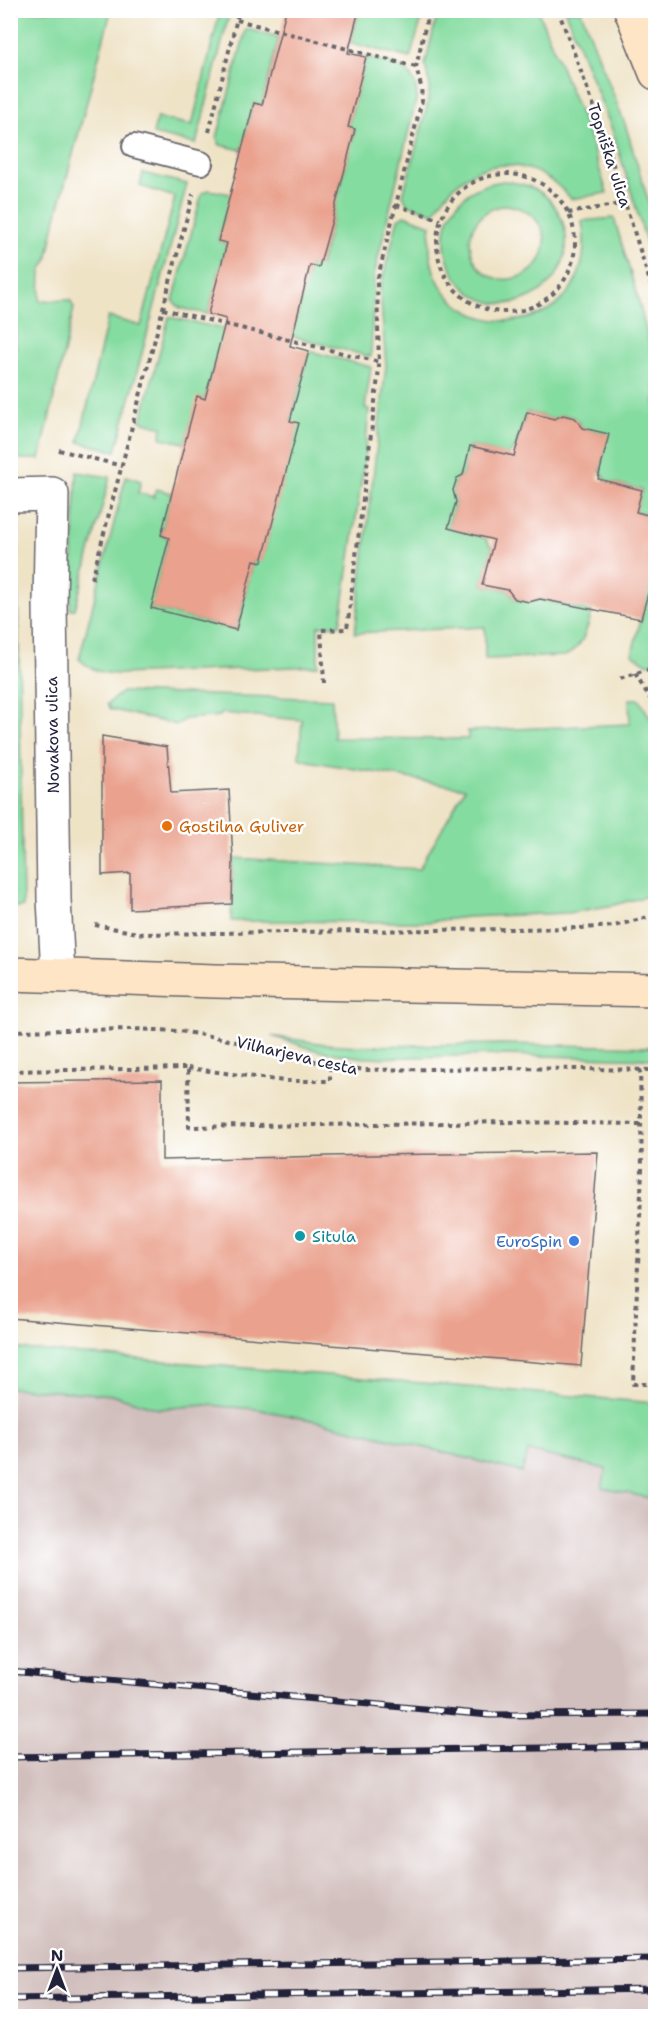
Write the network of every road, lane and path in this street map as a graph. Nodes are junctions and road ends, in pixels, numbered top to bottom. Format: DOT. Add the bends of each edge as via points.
graph roads {
  1 [pos="239,10"];
  2 [pos="429,10"];
  3 [pos="558,10"];
  4 [pos="631,10"];
  5 [pos="237,20"];
  6 [pos="416,67"];
  7 [pos="656,73"];
  8 [pos="134,146"];
  9 [pos="201,163"];
  10 [pos="626,203"];
  11 [pos="396,206"];
  12 [pos="568,213"];
  13 [pos="440,220"];
  14 [pos="656,301"];
  15 [pos="163,309"];
  16 [pos="379,362"];
  17 [pos="58,450"];
  18 [pos="122,466"];
  19 [pos="10,495"];
  20 [pos="92,580"];
  21 [pos="656,668"];
  22 [pos="635,674"];
  23 [pos="620,679"];
  24 [pos="324,683"];
  25 [pos="656,708"];
  26 [pos="656,915"];
  27 [pos="85,923"];
  28 [pos="10,974"];
  29 [pos="57,975"];
  30 [pos="656,990"];
  31 [pos="10,1031"];
  32 [pos="330,1065"];
  33 [pos="188,1068"];
  34 [pos="640,1069"];
  35 [pos="656,1070"];
  36 [pos="10,1071"];
  37 [pos="641,1124"];
  38 [pos="656,1384"];
  1 -- 5 [label="path"];
  2 -- 6 [label="path"];
  3 -- 10 [label="path, Topniška ulica"];
  4 -- 7 [label="main road"];
  5 -- 6 [label="path"];
  5 -- 9 [label="path"];
  6 -- 11 [label="path" via="422,100"];
  8 -- 9 [label="lane"];
  9 -- 15 [label="path"];
  10 -- 12 [label="path"];
  10 -- 14 [label="path, Topniška ulica"];
  11 -- 13 [label="path"];
  11 -- 16 [label="path" via="377,281"];
  12 -- 13 [label="path" via="555,193 541,183 506,173 471,183 456,195"];
  12 -- 13 [label="path" via="576,243 567,277 542,302 507,312 472,304 446,278 437,244"];
  15 -- 16 [label="path"];
  15 -- 18 [label="path"];
  16 -- 24 [label="path" via="347,629 321,630"];
  17 -- 18 [label="path"];
  18 -- 20 [label="path"];
  19 -- 29 [label="street, Novakova ulica" via="52,494 50,603"];
  21 -- 22 [label="path"];
  22 -- 23 [label="path"];
  22 -- 25 [label="path"];
  26 -- 27 [label="path" via="614,926 143,934"];
  28 -- 29 [label="main road"];
  29 -- 30 [label="main road"];
  31 -- 32 [label="path, Vilharjeva cesta" via="179,1030"];
  32 -- 33 [label="path" via="330,1081 284,1081"];
  32 -- 34 [label="path, Vilharjeva cesta" via="364,1070"];
  33 -- 36 [label="path"];
  33 -- 37 [label="path" via="189,1127"];
  34 -- 35 [label="path, Vilharjeva cesta"];
  34 -- 37 [label="path"];
  37 -- 38 [label="path" via="633,1384"];
}
